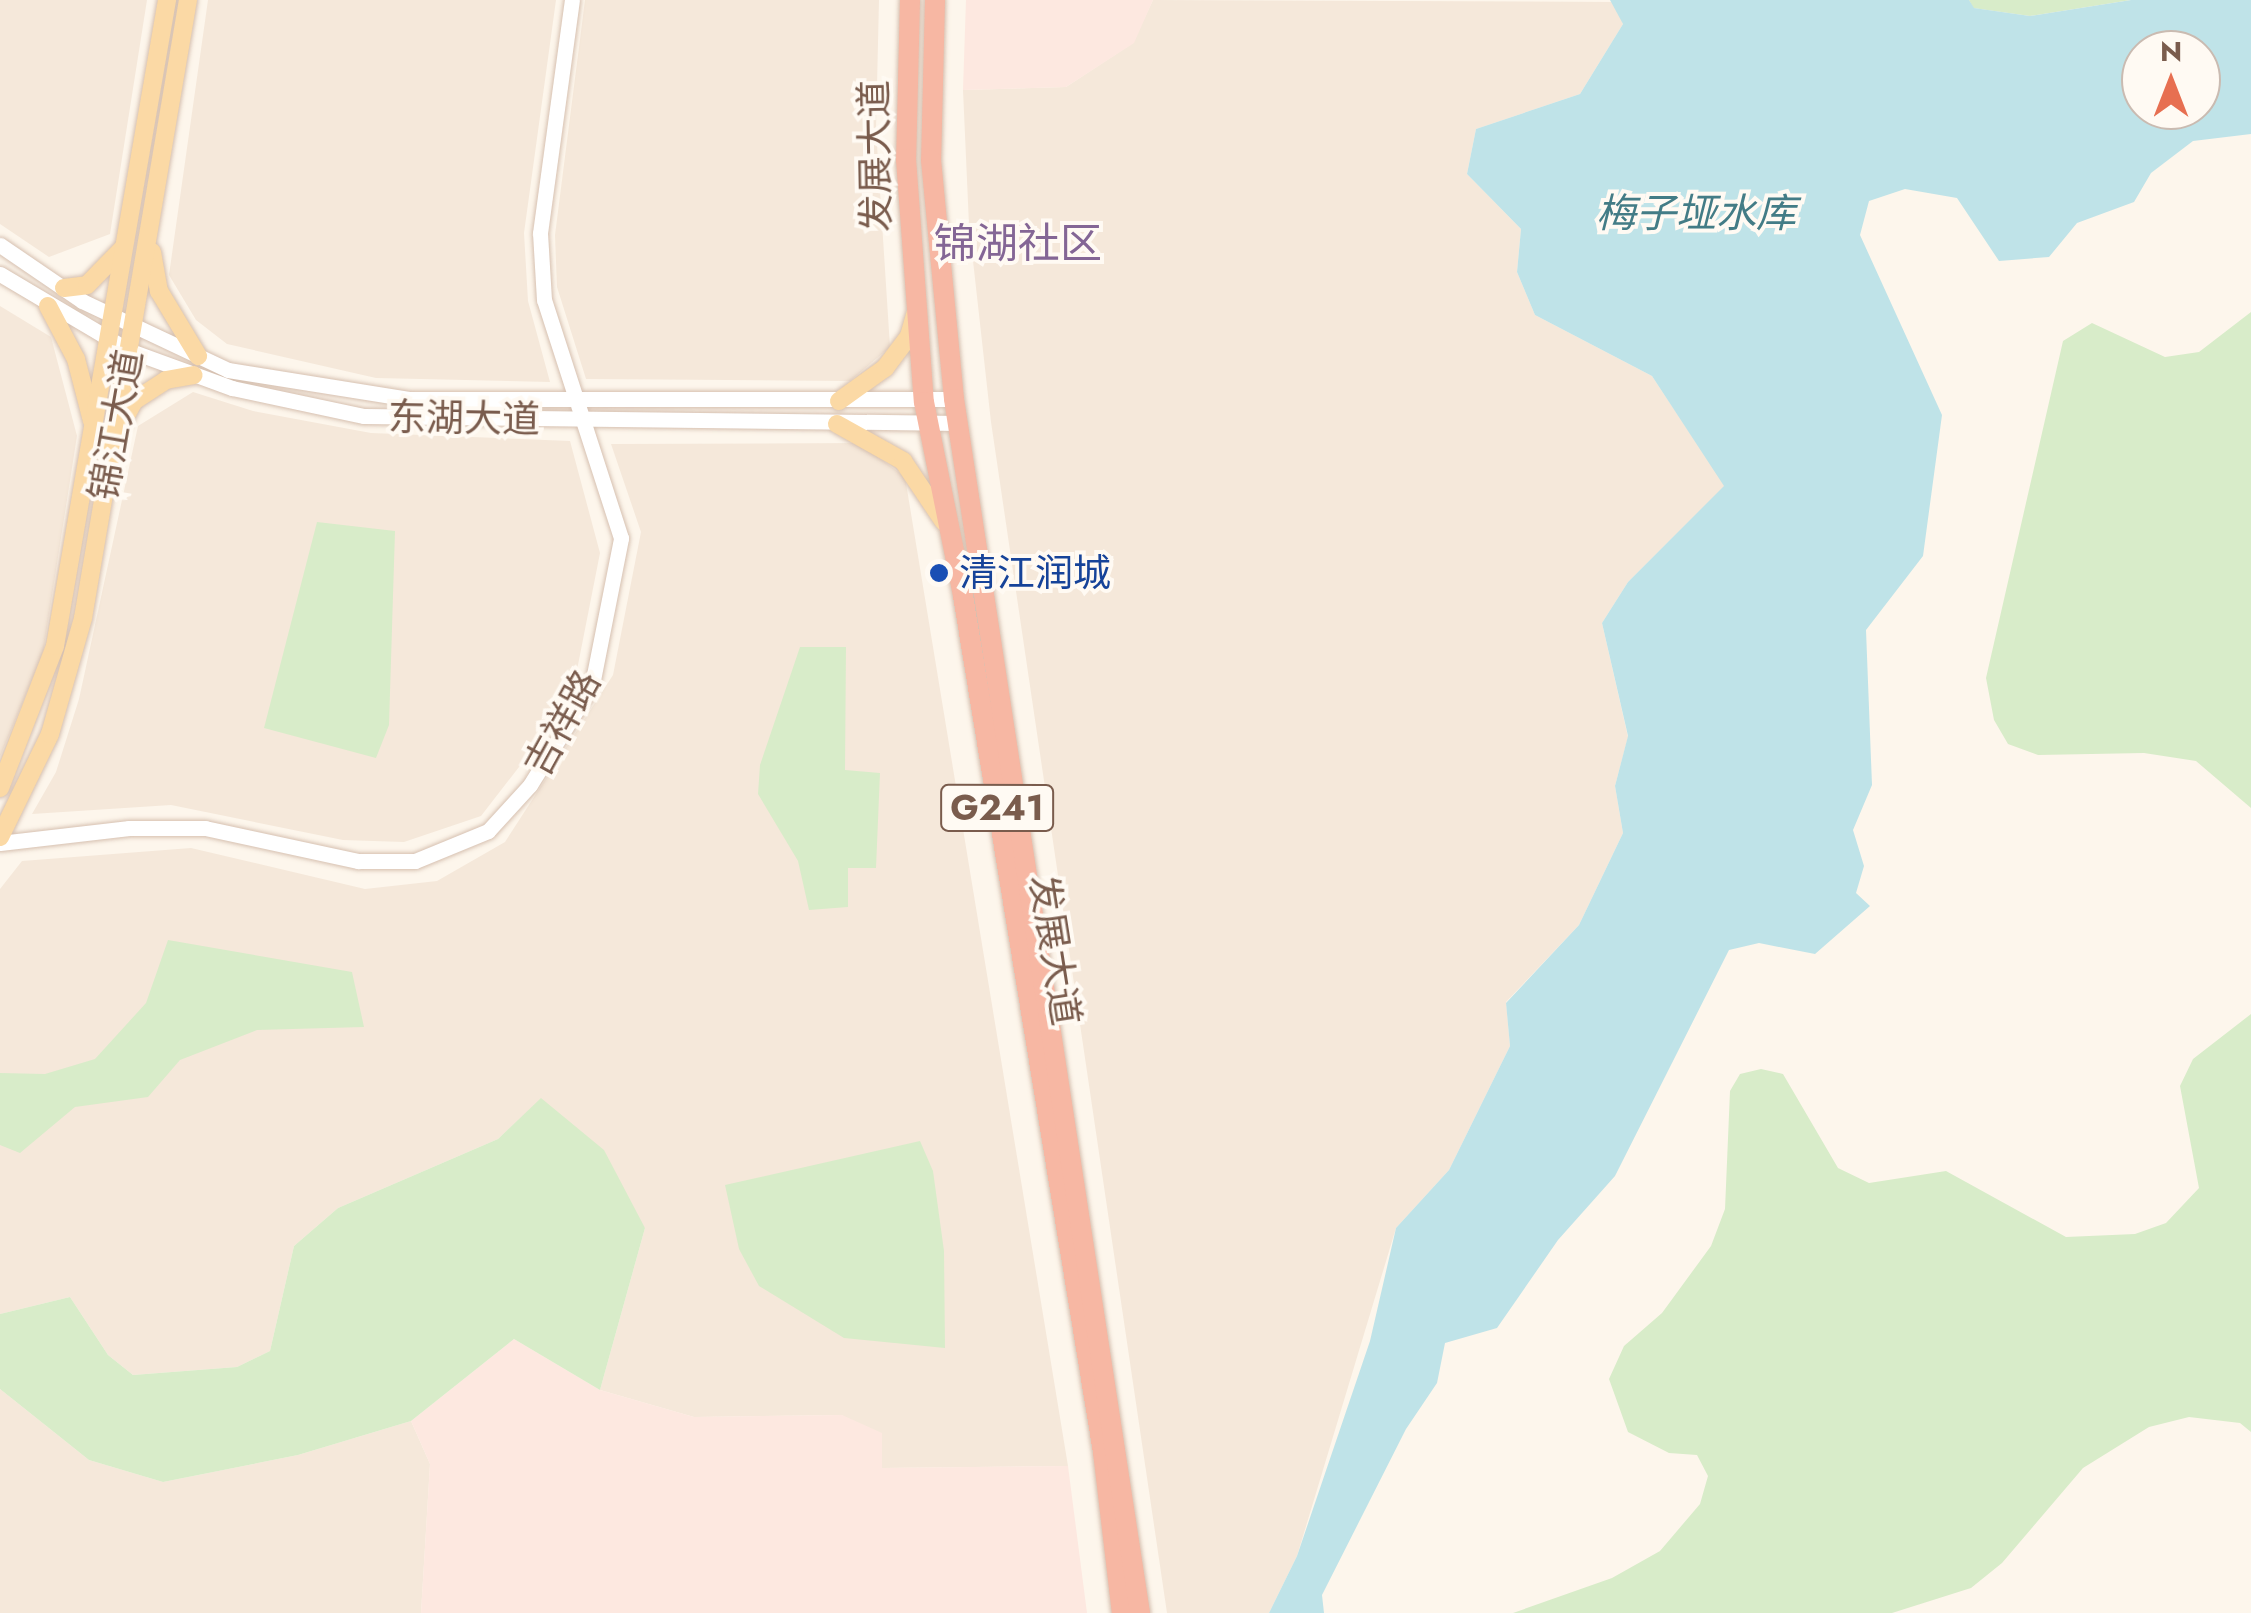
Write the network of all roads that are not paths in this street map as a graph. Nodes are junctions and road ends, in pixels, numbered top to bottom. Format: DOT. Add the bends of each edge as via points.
graph roads {
  1 [pos="167,0"];
  2 [pos="188,0"];
  3 [pos="572,0"];
  4 [pos="910,0"];
  5 [pos="935,0"];
  6 [pos="128,240"];
  7 [pos="150,240"];
  8 [pos="0,245"];
  9 [pos="0,274"];
  10 [pos="64,288"];
  11 [pos="48,306"];
  12 [pos="916,312"];
  13 [pos="112,315"];
  14 [pos="134,325"];
  15 [pos="109,340"];
  16 [pos="128,350"];
  17 [pos="196,365"];
  18 [pos="954,399"];
  19 [pos="573,400"];
  20 [pos="839,401"];
  21 [pos="924,402"];
  22 [pos="581,421"];
  23 [pos="958,422"];
  24 [pos="837,424"];
  25 [pos="929,425"];
  26 [pos="94,433"];
  27 [pos="113,439"];
  28 [pos="951,535"];
  29 [pos="0,788"];
  30 [pos="0,840"];
  31 [pos="1122,1613"];
  32 [pos="1140,1613"];
  1 -- 6 [label="main road, 锦江大道"];
  2 -- 7 [label="main road, 锦江大道"];
  3 -- 19 [label="main road, 吉祥路" via="540,233 544,300"];
  4 -- 12 [label="highway, 发展大道 / G241" via="906,159"];
  5 -- 18 [label="highway, 发展大道 / G241" via="931,160"];
  6 -- 10 [label="main road" via="106,272 87,286"];
  6 -- 13 [label="main road, 锦江大道"];
  7 -- 14 [label="main road, 锦江大道"];
  7 -- 17 [label="main road" via="160,291"];
  8 -- 10 [label="main road, 东湖大道"];
  9 -- 11 [label="main road, 东湖大道"];
  10 -- 13 [label="main road, 东湖大道"];
  11 -- 15 [label="main road, 东湖大道"];
  11 -- 26 [label="main road" via="76,359"];
  12 -- 20 [label="main road" via="885,368"];
  12 -- 21 [label="highway, 发展大道 / G241"];
  13 -- 14 [label="main road, 东湖大道"];
  13 -- 15 [label="main road, 锦江大道"];
  14 -- 16 [label="main road, 锦江大道"];
  14 -- 17 [label="main road, 东湖大道"];
  15 -- 16 [label="main road, 东湖大道"];
  15 -- 26 [label="main road, 锦江大道"];
  16 -- 17 [label="main road, 东湖大道"];
  16 -- 27 [label="main road, 锦江大道"];
  17 -- 19 [label="main road, 东湖大道" via="409,399"];
  17 -- 22 [label="main road, 东湖大道" via="364,416"];
  17 -- 27 [label="main road" via="134,402"];
  18 -- 21 [label="main road, 东湖大道"];
  18 -- 23 [label="highway, 发展大道 / G241"];
  19 -- 20 [label="main road, 东湖大道"];
  19 -- 22 [label="main road, 吉祥路"];
  20 -- 21 [label="main road, 东湖大道"];
  21 -- 25 [label="highway, 发展大道 / G241"];
  22 -- 24 [label="main road, 东湖大道"];
  22 -- 30 [label="main road, 吉祥路" via="621,538 609,620 592,686 530,785 488,831 416,861 358,861 205,828"];
  23 -- 25 [label="main road, 东湖大道"];
  23 -- 32 [label="highway, 发展大道 / G241"];
  24 -- 25 [label="main road, 东湖大道"];
  24 -- 28 [label="main road" via="903,462"];
  25 -- 28 [label="highway, 发展大道 / G241"];
  26 -- 29 [label="main road, 锦江大道" via="55,646"];
  27 -- 30 [label="main road, 锦江大道" via="83,618 50,734"];
  28 -- 31 [label="highway, 发展大道 / G241" via="1103,1452"];
}
